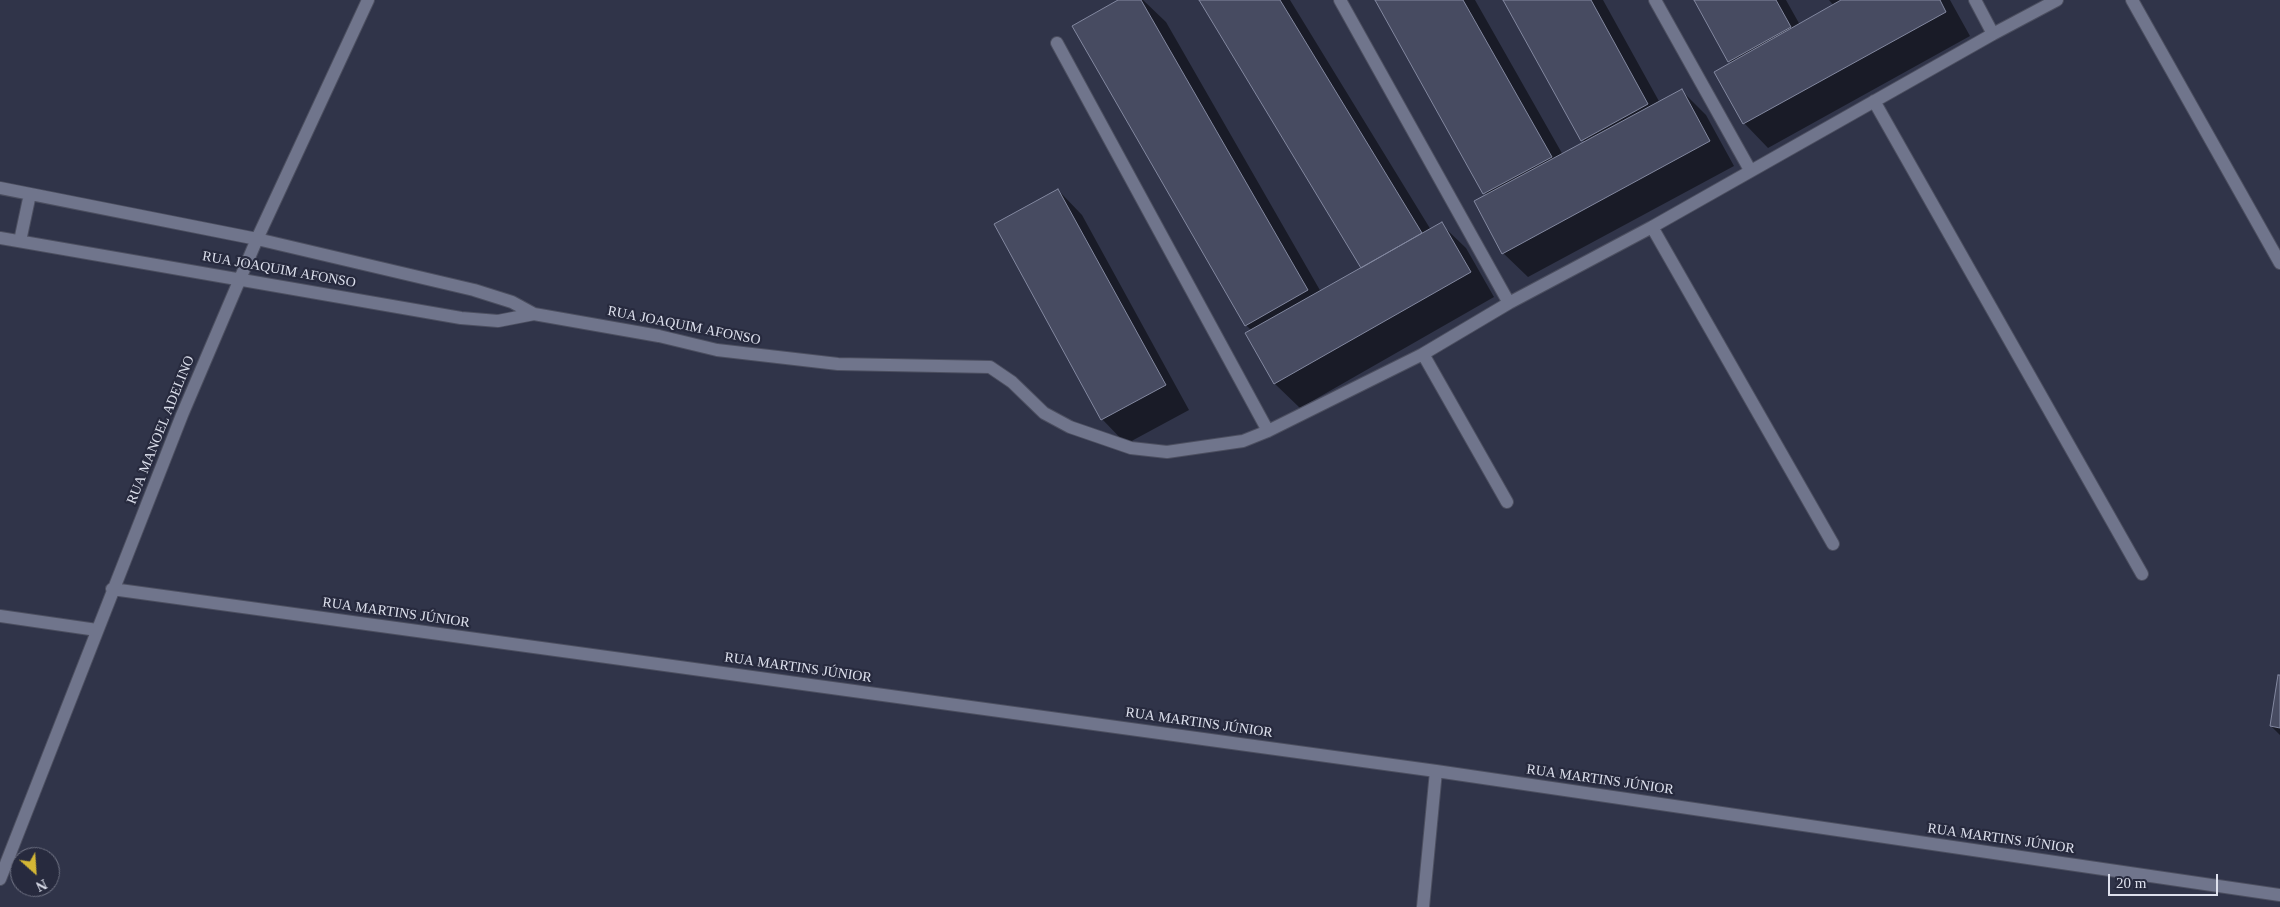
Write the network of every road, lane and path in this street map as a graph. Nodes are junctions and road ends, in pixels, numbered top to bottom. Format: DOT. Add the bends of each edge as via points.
graph roads {
  1 [pos="368,0"];
  2 [pos="1340,0"];
  3 [pos="1655,0"];
  4 [pos="1975,0"];
  5 [pos="2057,0"];
  6 [pos="2132,0"];
  7 [pos="1993,34"];
  8 [pos="1057,43"];
  9 [pos="1874,101"];
  10 [pos="1750,170"];
  11 [pos="0,188"];
  12 [pos="30,194"];
  13 [pos="1652,226"];
  14 [pos="0,238"];
  15 [pos="257,239"];
  16 [pos="20,240"];
  17 [pos="2280,263"];
  18 [pos="240,278"];
  19 [pos="1509,303"];
  20 [pos="534,314"];
  21 [pos="1423,354"];
  22 [pos="1268,431"];
  23 [pos="1508,502"];
  24 [pos="1833,544"];
  25 [pos="2142,574"];
  26 [pos="112,589"];
  27 [pos="0,616"];
  28 [pos="97,630"];
  29 [pos="1436,771"];
  30 [pos="0,879"];
  31 [pos="2280,896"];
  32 [pos="1423,907"];
  1 -- 15 [label="street, RUA MANOEL ADELINO"];
  2 -- 19 [label="street"];
  3 -- 10 [label="street"];
  4 -- 7 [label="street"];
  5 -- 7 [label="street, RUA JOAQUIM AFONSO"];
  6 -- 17 [label="street"];
  7 -- 9 [label="street, RUA JOAQUIM AFONSO"];
  8 -- 22 [label="street"];
  9 -- 10 [label="street, RUA JOAQUIM AFONSO"];
  9 -- 25 [label="street"];
  10 -- 13 [label="street, RUA JOAQUIM AFONSO"];
  11 -- 12 [label="street, RUA JOAQUIM AFONSO"];
  12 -- 15 [label="street, RUA JOAQUIM AFONSO"];
  12 -- 16 [label="street"];
  13 -- 19 [label="street, RUA JOAQUIM AFONSO"];
  13 -- 24 [label="street"];
  14 -- 16 [label="street, RUA JOAQUIM AFONSO"];
  15 -- 18 [label="street, RUA MANOEL ADELINO"];
  15 -- 20 [label="street, RUA JOAQUIM AFONSO" via="474,290 512,302"];
  16 -- 18 [label="street, RUA JOAQUIM AFONSO"];
  18 -- 20 [label="street, RUA JOAQUIM AFONSO" via="461,318 498,321"];
  18 -- 26 [label="street, RUA MANOEL ADELINO"];
  19 -- 21 [label="street, RUA JOAQUIM AFONSO"];
  20 -- 22 [label="street, RUA JOAQUIM AFONSO" via="771,358 838,364 978,365 1000,372 1044,413 1070,427 1131,448 1167,452 1192,449 1243,441"];
  21 -- 22 [label="street, RUA JOAQUIM AFONSO"];
  21 -- 23 [label="street"];
  26 -- 28 [label="street, RUA MANOEL ADELINO"];
  26 -- 29 [label="street, RUA MARTINS JÚNIOR"];
  27 -- 28 [label="street"];
  28 -- 30 [label="street, RUA MANOEL ADELINO"];
  29 -- 31 [label="street, RUA MARTINS JÚNIOR"];
  29 -- 32 [label="street"];
}
